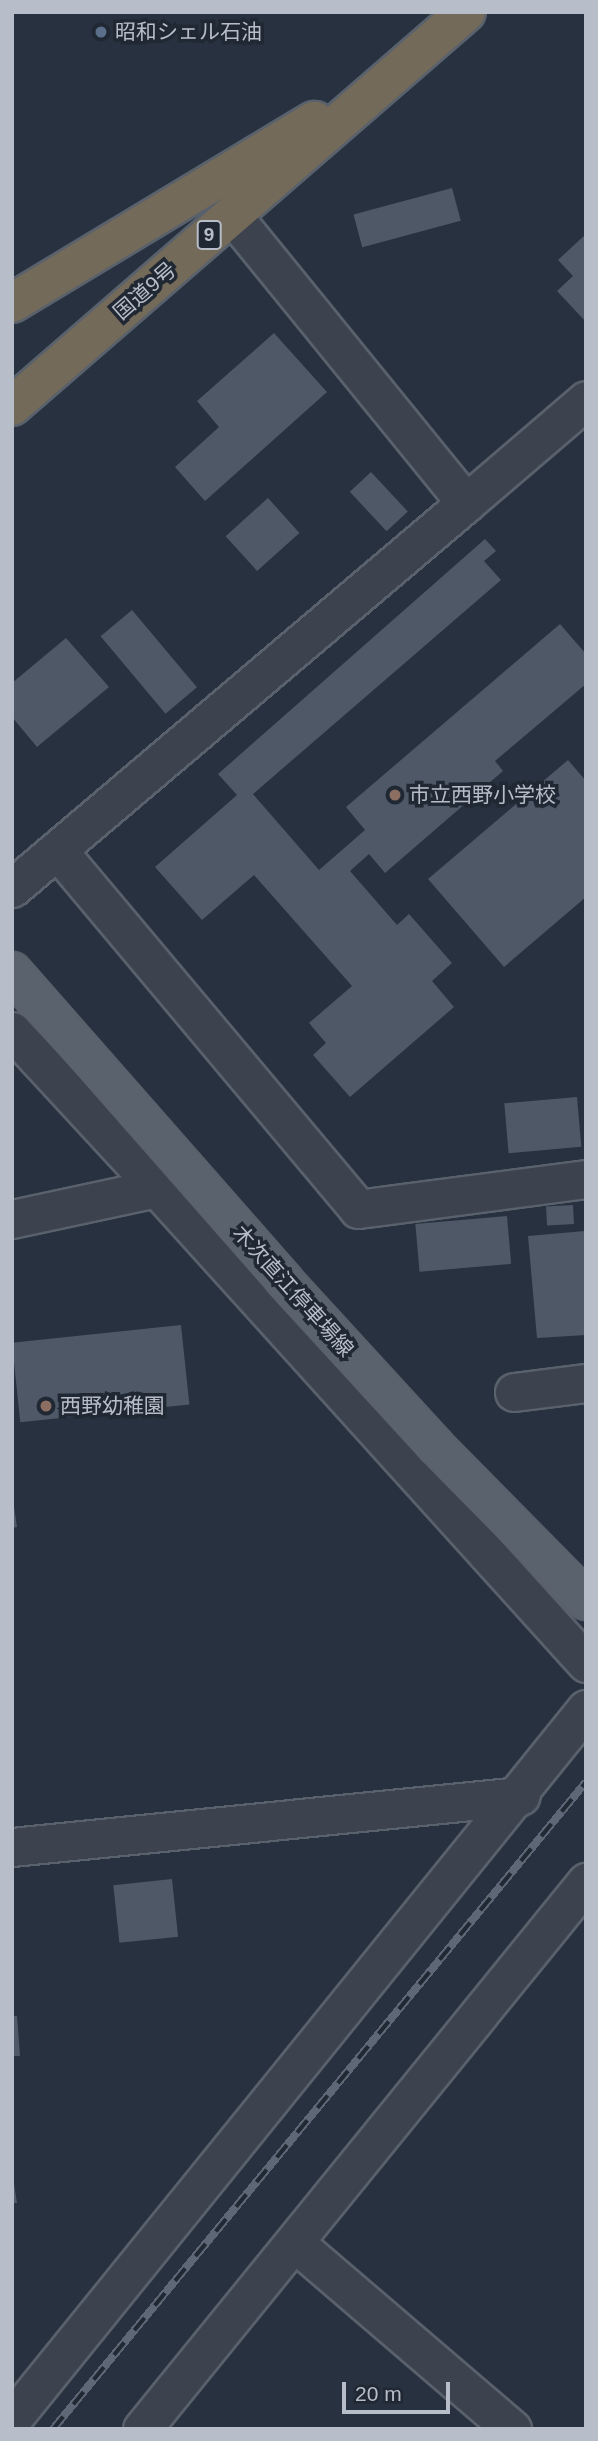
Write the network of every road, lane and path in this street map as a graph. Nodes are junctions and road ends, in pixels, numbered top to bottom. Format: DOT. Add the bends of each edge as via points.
graph roads {
  1 [pos="466,12"];
  2 [pos="405,65"];
  3 [pos="232,215"];
  4 [pos="12,303"];
  5 [pos="586,400"];
  6 [pos="12,406"];
  7 [pos="466,503"];
  8 [pos="58,851"];
  9 [pos="12,887"];
  10 [pos="12,972"];
  11 [pos="12,1031"];
  12 [pos="586,1179"];
  13 [pos="158,1188"];
  14 [pos="12,1219"];
  15 [pos="586,1383"];
  16 [pos="514,1392"];
  17 [pos="586,1600"];
  18 [pos="586,1663"];
  19 [pos="586,1709"];
  20 [pos="520,1796"];
  21 [pos="12,1847"];
  22 [pos="586,1882"];
  23 [pos="295,2243"];
  24 [pos="12,2419"];
  25 [pos="142,2429"];
  26 [pos="512,2429"];
  1 -- 2 [label="highway, 国道9号 / 9"];
  2 -- 3 [label="highway, 国道9号 / 9"];
  2 -- 4 [label="highway, 国道9号 / 9"];
  3 -- 6 [label="highway, 国道9号 / 9"];
  3 -- 7 [label="street"];
  5 -- 7 [label="street"];
  7 -- 8 [label="street"];
  8 -- 9 [label="street"];
  8 -- 12 [label="street" via="358,1209"];
  10 -- 17 [label="main road, 木次直江停車場線" via="283,1281"];
  11 -- 13 [label="street"];
  13 -- 14 [label="street"];
  13 -- 18 [label="street"];
  15 -- 16 [label="street"];
  19 -- 20 [label="street"];
  20 -- 21 [label="street"];
  20 -- 24 [label="street"];
  22 -- 23 [label="street"];
  23 -- 25 [label="street"];
  23 -- 26 [label="street"];
}
